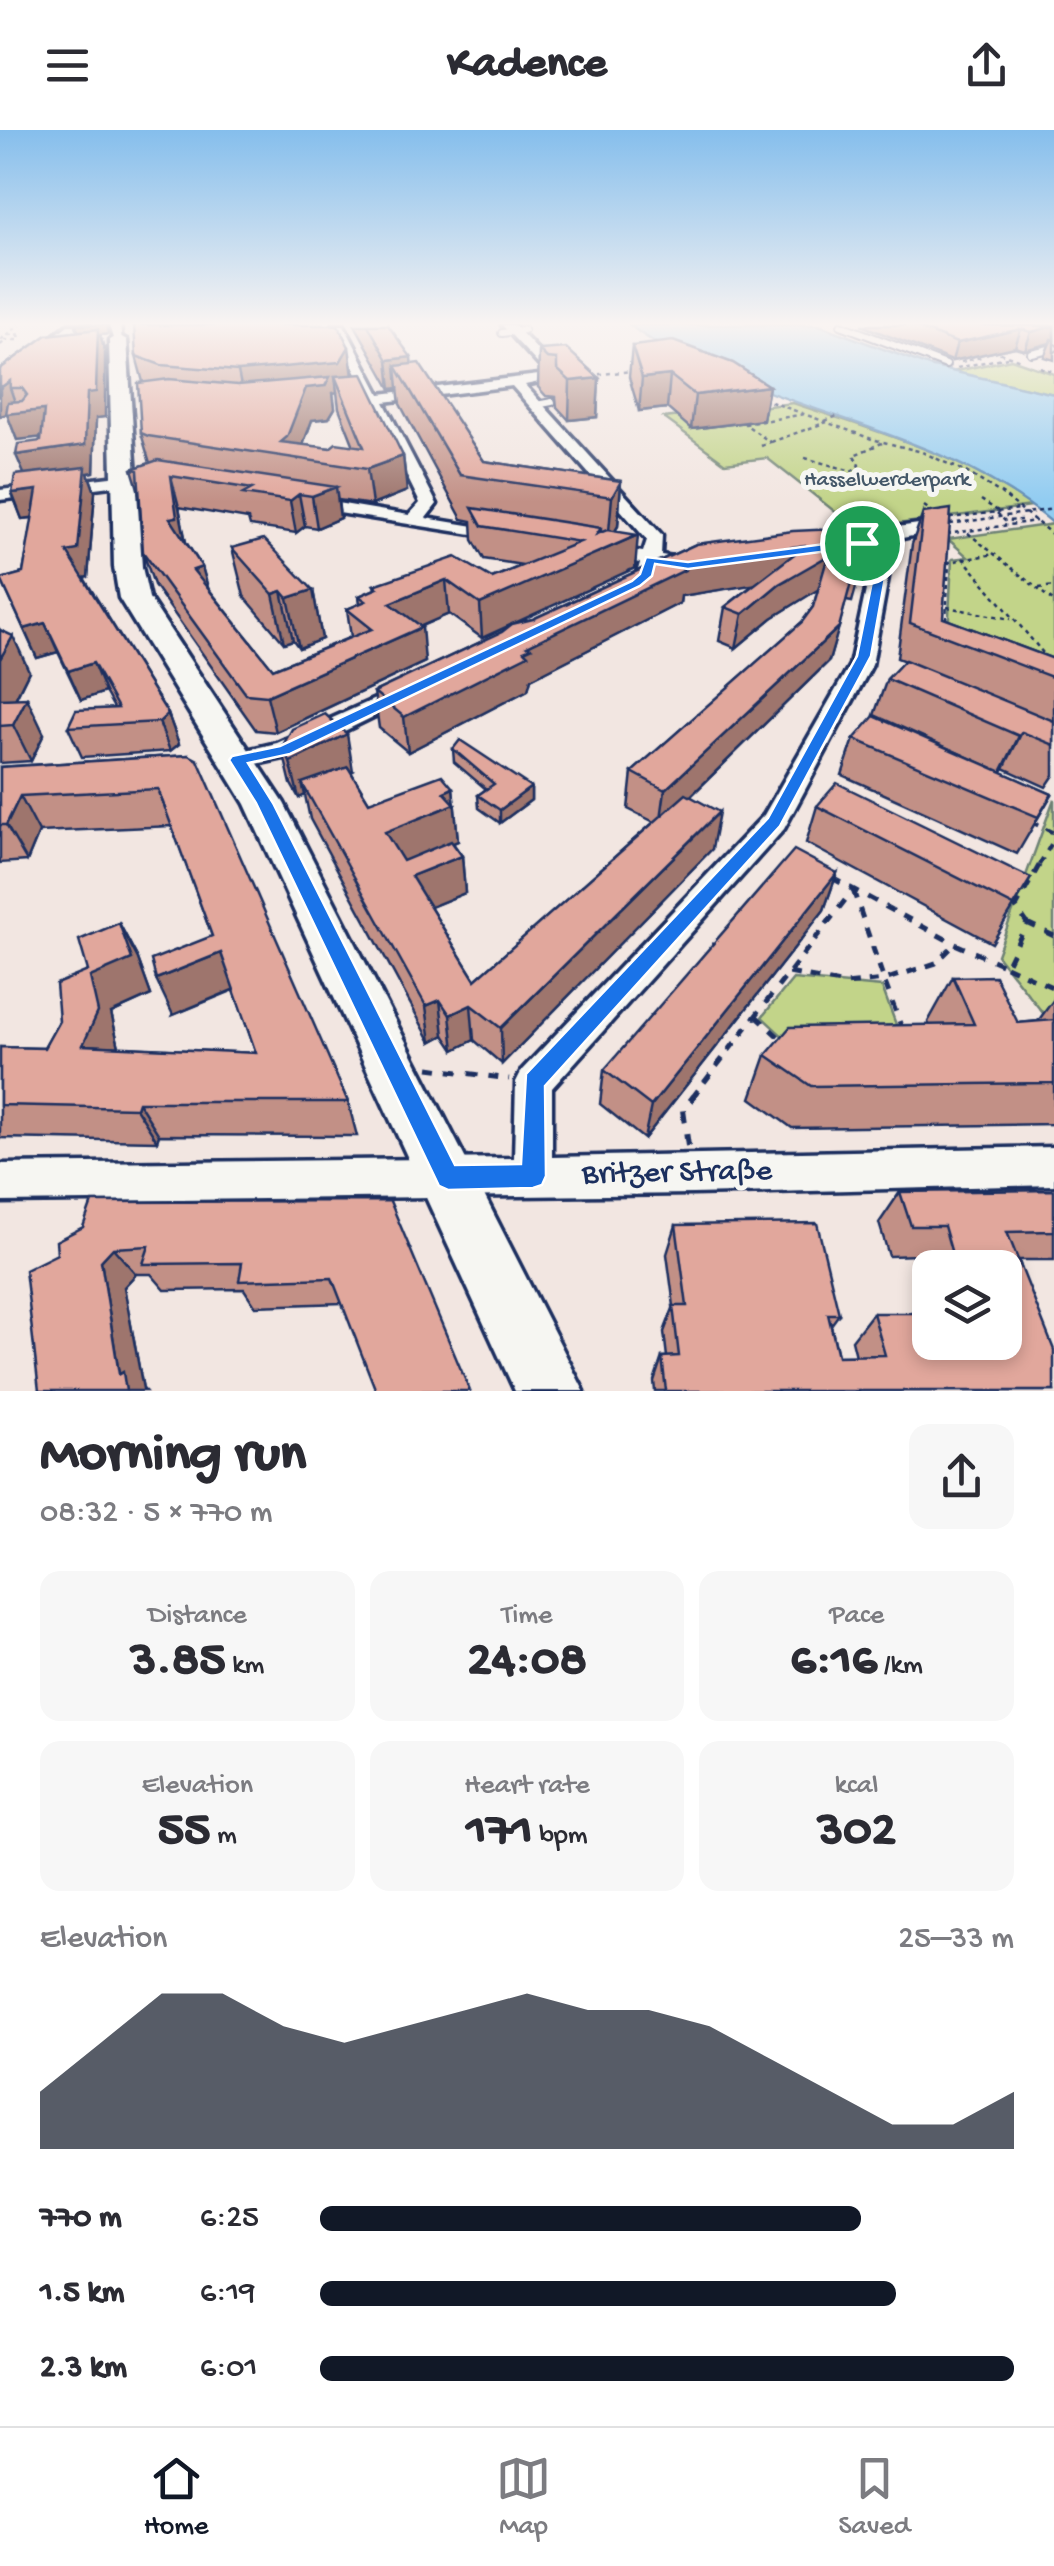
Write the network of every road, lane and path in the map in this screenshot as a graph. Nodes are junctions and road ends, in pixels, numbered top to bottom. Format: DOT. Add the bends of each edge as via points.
graph roads {
  1 [pos="124,384"];
  2 [pos="368,384"];
  3 [pos="517,384"];
  4 [pos="758,396"];
  5 [pos="356,398"];
  6 [pos="375,398"];
  7 [pos="805,414"];
  8 [pos="840,415"];
  9 [pos="826,421"];
  10 [pos="883,440"];
  11 [pos="770,442"];
  12 [pos="760,446"];
  13 [pos="805,458"];
  14 [pos="124,479"];
  15 [pos="164,480"];
  16 [pos="0,495"];
  17 [pos="981,500"];
  18 [pos="297,501"];
  19 [pos="1020,509"];
  20 [pos="1054,509"];
  21 [pos="999,514"];
  22 [pos="414,520"];
  23 [pos="1036,520"];
  24 [pos="1023,522"];
  25 [pos="935,530"];
  26 [pos="966,531"];
  27 [pos="1054,536"];
  28 [pos="516,538"];
  29 [pos="862,543"];
  30 [pos="574,548"];
  31 [pos="824,548"];
  32 [pos="994,554"];
  33 [pos="963,558"];
  34 [pos="650,560"];
  35 [pos="709,563"];
  36 [pos="636,584"];
  37 [pos="1054,586"];
  38 [pos="1037,588"];
  39 [pos="1054,602"];
  40 [pos="947,606"];
  41 [pos="1014,619"];
  42 [pos="946,622"];
  43 [pos="1054,666"];
  44 [pos="432,680"];
  45 [pos="220,763"];
  46 [pos="1021,818"];
  47 [pos="1054,836"];
  48 [pos="821,872"];
  49 [pos="853,890"];
  50 [pos="1027,922"];
  51 [pos="1054,936"];
  52 [pos="955,944"];
  53 [pos="1006,966"];
  54 [pos="789,974"];
  55 [pos="884,980"];
  56 [pos="1054,988"];
  57 [pos="756,1016"];
  58 [pos="906,1041"];
  59 [pos="791,1049"];
  60 [pos="392,1063"];
  61 [pos="534,1082"];
  62 [pos="1054,1166"];
  63 [pos="533,1176"];
  64 [pos="692,1176"];
  65 [pos="448,1177"];
  66 [pos="0,1183"];
  67 [pos="550,1391"];
  1 -- 14 [label="street" via="130,404"];
  2 -- 6 [label="street"];
  3 -- 6 [label="street"];
  3 -- 34 [label="street" via="544,404 656,539"];
  4 -- 7 [label="path"];
  5 -- 6 [label="street"];
  6 -- 22 [label="street" via="429,504"];
  7 -- 9 [label="path"];
  7 -- 11 [label="path" via="746,424"];
  8 -- 9 [label="path"];
  9 -- 10 [label="path"];
  9 -- 11 [label="path"];
  10 -- 13 [label="path" via="857,452 859,465 852,470"];
  10 -- 19 [label="path" via="966,472"];
  11 -- 12 [label="path"];
  14 -- 15 [label="street"];
  14 -- 16 [label="street"];
  14 -- 45 [label="street" via="129,584"];
  17 -- 21 [label="path"];
  18 -- 22 [label="street"];
  19 -- 21 [label="path"];
  19 -- 23 [label="path"];
  20 -- 21 [label="path, bridge"];
  21 -- 24 [label="path"];
  21 -- 25 [label="path, bridge"];
  21 -- 25 [label="path" via="928,521"];
  22 -- 28 [label="street"];
  23 -- 24 [label="path"];
  23 -- 27 [label="path"];
  24 -- 26 [label="path"];
  25 -- 26 [label="path"];
  25 -- 29 [label="street" via="875,535"];
  26 -- 32 [label="path"];
  29 -- 31 [label="street"];
  29 -- 61 [label="street" via="882,561 864,656 774,822"];
  30 -- 34 [label="street"];
  32 -- 33 [label="path"];
  32 -- 38 [label="path"];
  33 -- 40 [label="path" via="949,562"];
  33 -- 41 [label="path"];
  34 -- 35 [label="street"];
  34 -- 36 [label="street"];
  37 -- 38 [label="path"];
  38 -- 39 [label="path"];
  40 -- 41 [label="path"];
  40 -- 42 [label="path"];
  41 -- 43 [label="path"];
  44 -- 45 [label="street" via="284,750"];
  45 -- 60 [label="street" via="264,803"];
  46 -- 47 [label="path"];
  47 -- 50 [label="path" via="1016,907"];
  48 -- 49 [label="path"];
  49 -- 52 [label="path"];
  49 -- 54 [label="path"];
  49 -- 55 [label="path"];
  50 -- 51 [label="path"];
  50 -- 53 [label="path"];
  52 -- 53 [label="path"];
  52 -- 55 [label="path" via="936,963"];
  53 -- 56 [label="path"];
  54 -- 55 [label="path" via="846,984"];
  54 -- 57 [label="path"];
  55 -- 58 [label="path"];
  57 -- 59 [label="path"];
  57 -- 64 [label="path" via="683,1110"];
  60 -- 61 [label="path"];
  60 -- 65 [label="street"];
  61 -- 63 [label="street"];
  62 -- 64 [label="street, Britzer Straße"];
  63 -- 64 [label="street, Britzer Straße"];
  63 -- 65 [label="street, Britzer Straße"];
  65 -- 66 [label="street, Britzer Straße"];
  65 -- 67 [label="street"];
}
